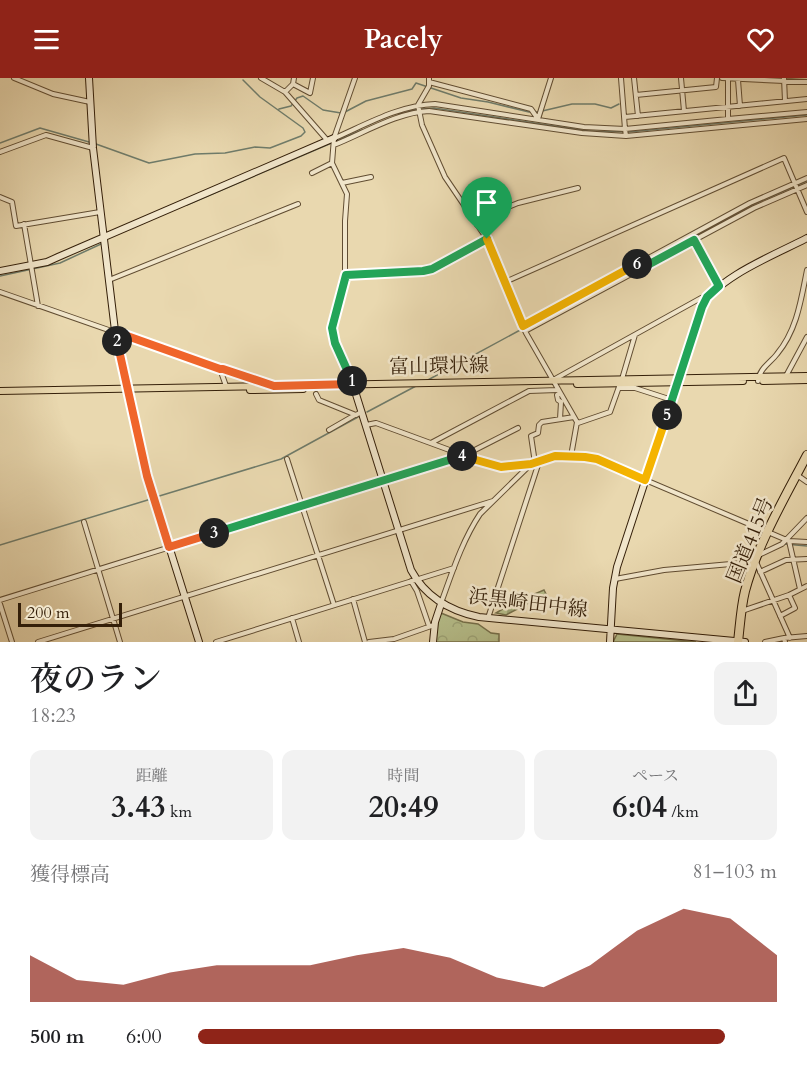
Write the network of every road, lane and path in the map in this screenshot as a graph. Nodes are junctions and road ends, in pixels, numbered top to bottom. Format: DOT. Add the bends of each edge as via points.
graph roads {
  1 [pos="14,78"];
  2 [pos="89,78"];
  3 [pos="261,78"];
  4 [pos="294,78"];
  5 [pos="313,78"];
  6 [pos="354,78"];
  7 [pos="551,78"];
  8 [pos="621,78"];
  9 [pos="634,78"];
  10 [pos="681,78"];
  11 [pos="717,78"];
  12 [pos="722,78"];
  13 [pos="728,78"];
  14 [pos="429,80"];
  15 [pos="738,80"];
  16 [pos="784,80"];
  17 [pos="807,82"];
  18 [pos="293,84"];
  19 [pos="682,91"];
  20 [pos="285,92"];
  21 [pos="636,95"];
  22 [pos="807,99"];
  23 [pos="785,101"];
  24 [pos="90,102"];
  25 [pos="418,105"];
  26 [pos="740,106"];
  27 [pos="728,107"];
  28 [pos="419,111"];
  29 [pos="684,111"];
  30 [pos="807,112"];
  31 [pos="638,116"];
  32 [pos="625,117"];
  33 [pos="538,119"];
  34 [pos="728,119"];
  35 [pos="807,119"];
  36 [pos="626,129"];
  37 [pos="626,136"];
  38 [pos="332,141"];
  39 [pos="93,148"];
  40 [pos="0,152"];
  41 [pos="332,163"];
  42 [pos="312,173"];
  43 [pos="371,177"];
  44 [pos="807,178"];
  45 [pos="342,183"];
  46 [pos="807,184"];
  47 [pos="796,186"];
  48 [pos="578,188"];
  49 [pos="0,196"];
  50 [pos="298,204"];
  51 [pos="101,212"];
  52 [pos="807,212"];
  53 [pos="24,224"];
  54 [pos="477,225"];
  55 [pos="103,236"];
  56 [pos="807,238"];
  57 [pos="487,239"];
  58 [pos="694,240"];
  59 [pos="641,262"];
  60 [pos="31,265"];
  61 [pos="644,267"];
  62 [pos="807,270"];
  63 [pos="0,271"];
  64 [pos="346,275"];
  65 [pos="109,280"];
  66 [pos="505,282"];
  67 [pos="719,286"];
  68 [pos="0,292"];
  69 [pos="707,297"];
  70 [pos="38,306"];
  71 [pos="524,328"];
  72 [pos="116,332"];
  73 [pos="635,334"];
  74 [pos="807,337"];
  75 [pos="220,369"];
  76 [pos="786,376"];
  77 [pos="807,376"];
  78 [pos="758,379"];
  79 [pos="679,380"];
  80 [pos="807,380"];
  81 [pos="620,383"];
  82 [pos="226,386"];
  83 [pos="274,386"];
  84 [pos="354,386"];
  85 [pos="556,387"];
  86 [pos="128,390"];
  87 [pos="0,393"];
  88 [pos="316,394"];
  89 [pos="672,400"];
  90 [pos="359,413"];
  91 [pos="574,417"];
  92 [pos="560,419"];
  93 [pos="578,423"];
  94 [pos="366,425"];
  95 [pos="518,428"];
  96 [pos="329,430"];
  97 [pos="430,443"];
  98 [pos="463,456"];
  99 [pos="572,456"];
  100 [pos="807,456"];
  101 [pos="287,459"];
  102 [pos="535,463"];
  103 [pos="797,475"];
  104 [pos="645,480"];
  105 [pos="383,481"];
  106 [pos="807,482"];
  107 [pos="493,501"];
  108 [pos="302,506"];
  109 [pos="807,518"];
  110 [pos="84,522"];
  111 [pos="398,530"];
  112 [pos="767,532"];
  113 [pos="786,540"];
  114 [pos="807,542"];
  115 [pos="169,547"];
  116 [pos="318,555"];
  117 [pos="756,558"];
  118 [pos="794,559"];
  119 [pos="807,559"];
  120 [pos="454,568"];
  121 [pos="99,569"];
  122 [pos="760,572"];
  123 [pos="614,579"];
  124 [pos="414,580"];
  125 [pos="807,587"];
  126 [pos="800,589"];
  127 [pos="789,595"];
  128 [pos="185,597"];
  129 [pos="353,598"];
  130 [pos="772,600"];
  131 [pos="0,602"];
  132 [pos="441,604"];
  133 [pos="334,605"];
  134 [pos="742,611"];
  135 [pos="780,616"];
  136 [pos="113,618"];
  137 [pos="292,618"];
  138 [pos="488,618"];
  139 [pos="432,625"];
  140 [pos="611,629"];
  141 [pos="807,636"];
  142 [pos="790,638"];
  143 [pos="395,640"];
  144 [pos="785,640"];
  145 [pos="12,642"];
  146 [pos="38,642"];
  147 [pos="120,642"];
  148 [pos="199,642"];
  149 [pos="216,642"];
  150 [pos="298,642"];
  151 [pos="367,642"];
  152 [pos="433,642"];
  153 [pos="610,642"];
  154 [pos="738,642"];
  155 [pos="745,642"];
  156 [pos="765,642"];
  1 -- 24 [label="street"];
  2 -- 24 [label="street"];
  3 -- 20 [label="street"];
  4 -- 18 [label="street"];
  5 -- 18 [label="street" via="310,93"];
  6 -- 38 [label="street"];
  7 -- 33 [label="street"];
  8 -- 32 [label="street"];
  9 -- 21 [label="street"];
  10 -- 19 [label="street"];
  11 -- 19 [label="street" via="716,87"];
  12 -- 13 [label="street"];
  13 -- 15 [label="street"];
  13 -- 27 [label="street"];
  14 -- 25 [label="street"];
  14 -- 33 [label="street" via="531,109"];
  15 -- 16 [label="street"];
  15 -- 26 [label="street"];
  16 -- 17 [label="street"];
  16 -- 23 [label="street"];
  18 -- 20 [label="street"];
  19 -- 21 [label="street"];
  19 -- 29 [label="street"];
  20 -- 38 [label="street"];
  21 -- 31 [label="street"];
  22 -- 23 [label="street"];
  23 -- 26 [label="street"];
  24 -- 39 [label="street"];
  25 -- 28 [label="street"];
  25 -- 33 [label="street"];
  25 -- 38 [label="street"];
  26 -- 27 [label="street"];
  27 -- 29 [label="street"];
  27 -- 34 [label="street"];
  28 -- 37 [label="street"];
  28 -- 38 [label="street"];
  28 -- 54 [label="street" via="445,177"];
  29 -- 31 [label="street"];
  30 -- 34 [label="street"];
  31 -- 32 [label="street"];
  32 -- 36 [label="street"];
  33 -- 36 [label="street"];
  34 -- 36 [label="street"];
  35 -- 37 [label="street"];
  36 -- 37 [label="street"];
  38 -- 41 [label="street"];
  38 -- 55 [label="street"];
  39 -- 40 [label="street" via="45,135"];
  39 -- 51 [label="street"];
  41 -- 42 [label="street"];
  41 -- 45 [label="street"];
  43 -- 45 [label="street"];
  44 -- 47 [label="street"];
  45 -- 64 [label="street" via="347,194"];
  46 -- 47 [label="street"];
  47 -- 52 [label="street"];
  47 -- 58 [label="street"];
  47 -- 59 [label="street" via="750,203"];
  47 -- 66 [label="street" via="784,158"];
  48 -- 54 [label="street" via="518,203"];
  49 -- 53 [label="street" via="12,202 16,226"];
  50 -- 65 [label="street"];
  51 -- 53 [label="street"];
  51 -- 55 [label="street"];
  53 -- 60 [label="street"];
  54 -- 57 [label="street"];
  55 -- 60 [label="street"];
  55 -- 65 [label="street"];
  56 -- 67 [label="street"];
  57 -- 64 [label="street" via="432,269"];
  57 -- 66 [label="street"];
  58 -- 61 [label="street"];
  58 -- 67 [label="street"];
  59 -- 61 [label="street"];
  59 -- 71 [label="street"];
  60 -- 63 [label="street"];
  60 -- 70 [label="street"];
  61 -- 71 [label="street"];
  62 -- 78 [label="street" via="796,322"];
  64 -- 84 [label="street, 浜黒崎田中線" via="332,328"];
  65 -- 72 [label="street"];
  66 -- 71 [label="street"];
  67 -- 69 [label="street"];
  68 -- 70 [label="street"];
  69 -- 73 [label="street"];
  69 -- 79 [label="street"];
  70 -- 72 [label="street"];
  71 -- 85 [label="street"];
  72 -- 75 [label="street"];
  72 -- 86 [label="street"];
  73 -- 81 [label="street"];
  73 -- 85 [label="street" via="556,377"];
  74 -- 76 [label="street"];
  75 -- 82 [label="street"];
  75 -- 83 [label="street"];
  76 -- 77 [label="main road, 富山環状線"];
  76 -- 78 [label="main road, 富山環状線"];
  78 -- 79 [label="main road, 富山環状線"];
  78 -- 80 [label="main road, 富山環状線"];
  79 -- 81 [label="main road, 富山環状線"];
  79 -- 89 [label="street"];
  81 -- 85 [label="main road, 富山環状線"];
  81 -- 89 [label="street"];
  81 -- 93 [label="street" via="610,412"];
  82 -- 83 [label="main road, 富山環状線"];
  82 -- 86 [label="main road, 富山環状線"];
  83 -- 84 [label="main road, 富山環状線"];
  84 -- 85 [label="main road, 富山環状線"];
  84 -- 86 [label="main road, 富山環状線"];
  84 -- 90 [label="street, 浜黒崎田中線"];
  85 -- 91 [label="street"];
  85 -- 92 [label="street"];
  85 -- 97 [label="street" via="529,391"];
  86 -- 87 [label="main road, 富山環状線"];
  86 -- 115 [label="street" via="147,476"];
  88 -- 90 [label="street" via="319,400"];
  89 -- 104 [label="street"];
  90 -- 94 [label="street, 浜黒崎田中線"];
  90 -- 96 [label="street"];
  91 -- 92 [label="street"];
  91 -- 93 [label="street"];
  92 -- 102 [label="street" via="542,422 538,434 531,436"];
  93 -- 99 [label="street"];
  94 -- 97 [label="street" via="376,423"];
  94 -- 105 [label="street, 浜黒崎田中線"];
  95 -- 98 [label="street"];
  97 -- 98 [label="street"];
  98 -- 102 [label="street" via="501,467"];
  98 -- 105 [label="street"];
  99 -- 102 [label="street" via="555,456"];
  99 -- 104 [label="street" via="597,459"];
  100 -- 103 [label="highway, 国道415号"];
  101 -- 108 [label="street"];
  102 -- 107 [label="street"];
  102 -- 138 [label="street"];
  103 -- 106 [label="street"];
  103 -- 112 [label="highway, 国道415号"];
  104 -- 112 [label="street"];
  104 -- 123 [label="street"];
  105 -- 108 [label="street"];
  105 -- 111 [label="street, 浜黒崎田中線"];
  107 -- 111 [label="street"];
  107 -- 120 [label="street" via="473,523"];
  108 -- 115 [label="street"];
  108 -- 116 [label="street"];
  109 -- 113 [label="street"];
  110 -- 121 [label="street"];
  111 -- 116 [label="street"];
  111 -- 124 [label="street, 浜黒崎田中線"];
  112 -- 113 [label="street"];
  112 -- 117 [label="highway, 国道415号"];
  113 -- 114 [label="street"];
  113 -- 117 [label="street"];
  113 -- 118 [label="street"];
  115 -- 121 [label="street"];
  115 -- 128 [label="street"];
  116 -- 128 [label="street"];
  116 -- 133 [label="street"];
  117 -- 122 [label="street"];
  117 -- 123 [label="street" via="737,564"];
  117 -- 134 [label="highway, 国道415号"];
  118 -- 119 [label="street"];
  118 -- 122 [label="street"];
  118 -- 126 [label="street"];
  120 -- 124 [label="street"];
  120 -- 132 [label="street"];
  121 -- 131 [label="street"];
  121 -- 136 [label="street"];
  122 -- 130 [label="street"];
  123 -- 140 [label="street"];
  124 -- 129 [label="street"];
  124 -- 132 [label="street, 浜黒崎田中線"];
  124 -- 139 [label="street"];
  125 -- 126 [label="street"];
  126 -- 127 [label="street"];
  127 -- 130 [label="street"];
  127 -- 135 [label="street" via="795,608"];
  128 -- 136 [label="street"];
  128 -- 148 [label="street"];
  129 -- 133 [label="street"];
  129 -- 151 [label="street"];
  130 -- 134 [label="street"];
  130 -- 135 [label="street"];
  131 -- 145 [label="street"];
  132 -- 138 [label="street, 浜黒崎田中線" via="464,614"];
  132 -- 139 [label="street"];
  133 -- 137 [label="street"];
  134 -- 154 [label="highway, 国道415号"];
  135 -- 142 [label="street"];
  136 -- 146 [label="street"];
  136 -- 147 [label="street"];
  137 -- 149 [label="street"];
  137 -- 150 [label="street"];
  138 -- 140 [label="street, 浜黒崎田中線"];
  139 -- 143 [label="street"];
  139 -- 152 [label="street"];
  140 -- 153 [label="street"];
  140 -- 154 [label="street, 浜黒崎田中線"];
  141 -- 142 [label="street"];
  142 -- 144 [label="street"];
  143 -- 151 [label="street"];
  144 -- 156 [label="street"];
  154 -- 155 [label="street, 浜黒崎田中線"];
}
